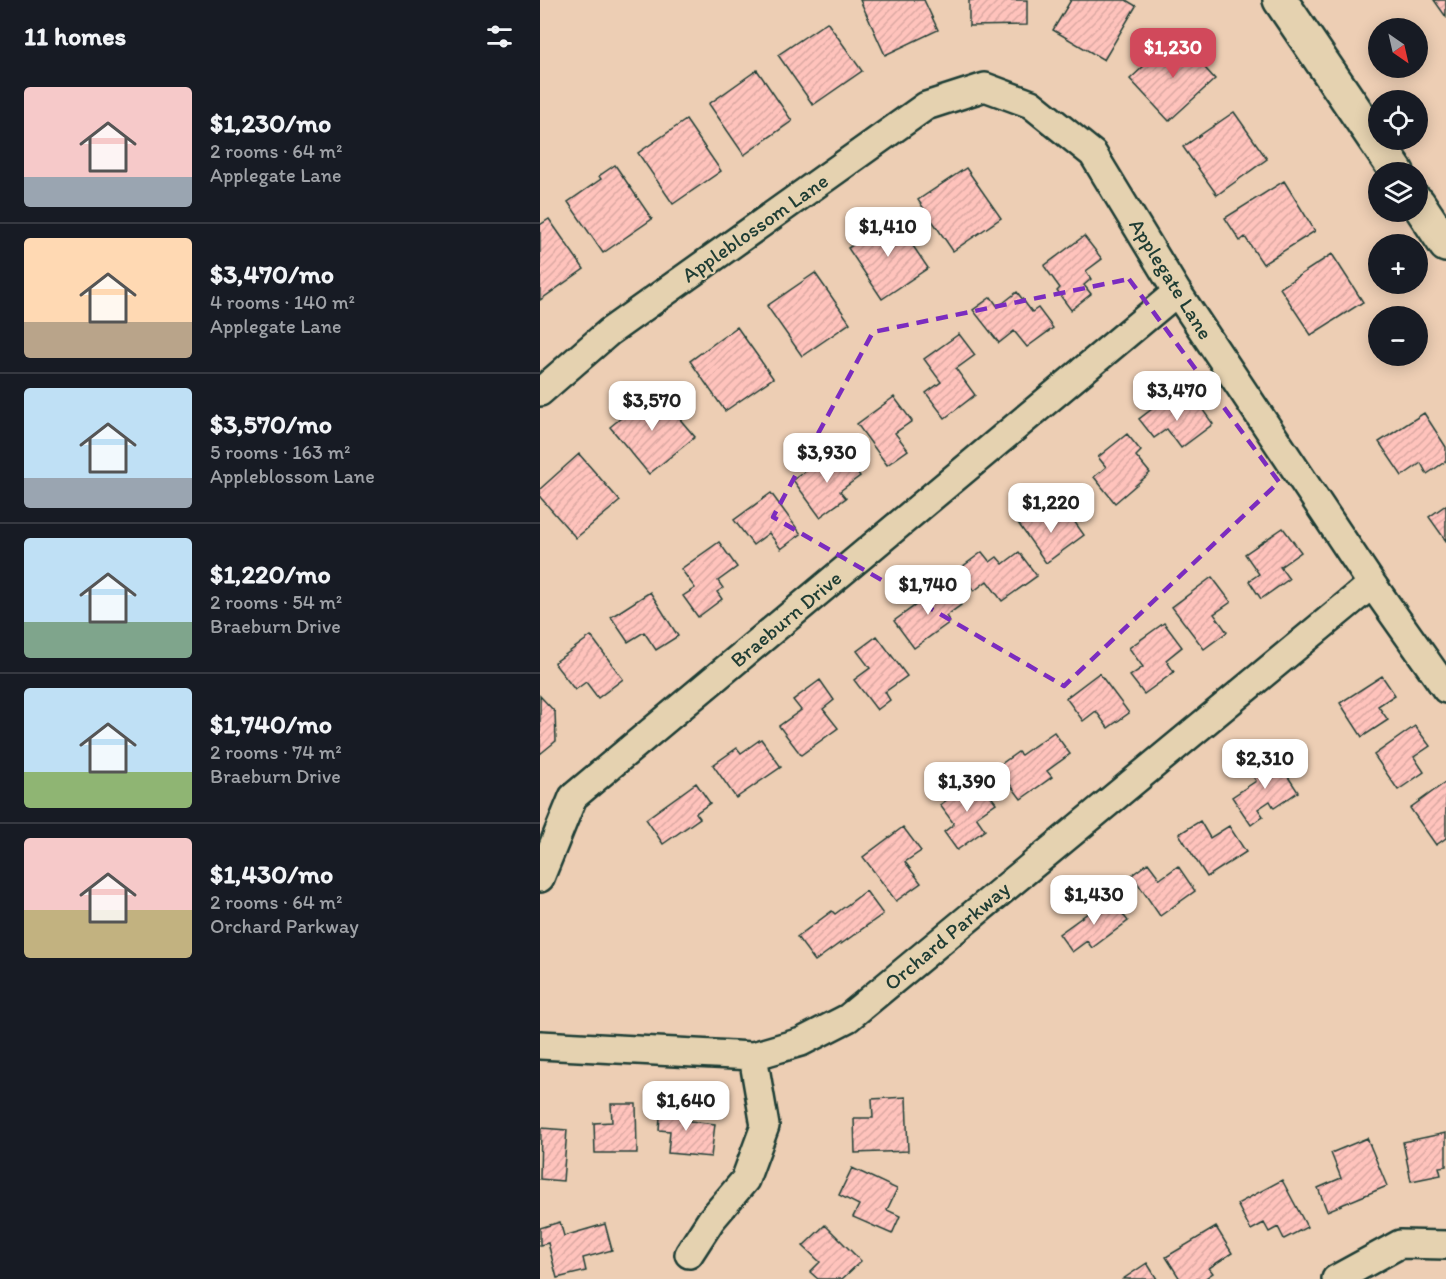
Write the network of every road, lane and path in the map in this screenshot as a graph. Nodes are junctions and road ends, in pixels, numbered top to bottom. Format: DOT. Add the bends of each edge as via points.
graph roads {
  1 [pos="1280,0"];
  2 [pos="985,87"];
  3 [pos="1390,162"];
  4 [pos="1428,218"];
  5 [pos="1446,245"];
  6 [pos="1178,292"];
  7 [pos="540,392"];
  8 [pos="1372,584"];
  9 [pos="1446,689"];
  10 [pos="540,878"];
  11 [pos="540,1045"];
  12 [pos="753,1056"];
  13 [pos="1446,1245"];
  14 [pos="689,1254"];
  15 [pos="1336,1279"];
  1 -- 3 [label="street"];
  2 -- 6 [label="street, Applegate Lane" via="1031,104 1093,154"];
  2 -- 7 [label="street, Appleblossom Lane" via="926,106 609,332"];
  4 -- 5 [label="street"];
  6 -- 8 [label="street, Applegate Lane"];
  6 -- 10 [label="street, Braeburn Drive" via="573,797"];
  8 -- 9 [label="street, Applegate Lane"];
  8 -- 12 [label="street, Orchard Parkway" via="848,1018 801,1041"];
  11 -- 12 [label="street, Orchard Parkway"];
  12 -- 14 [label="street" via="765,1126 745,1180"];
  13 -- 15 [label="street" via="1400,1244"];
}
